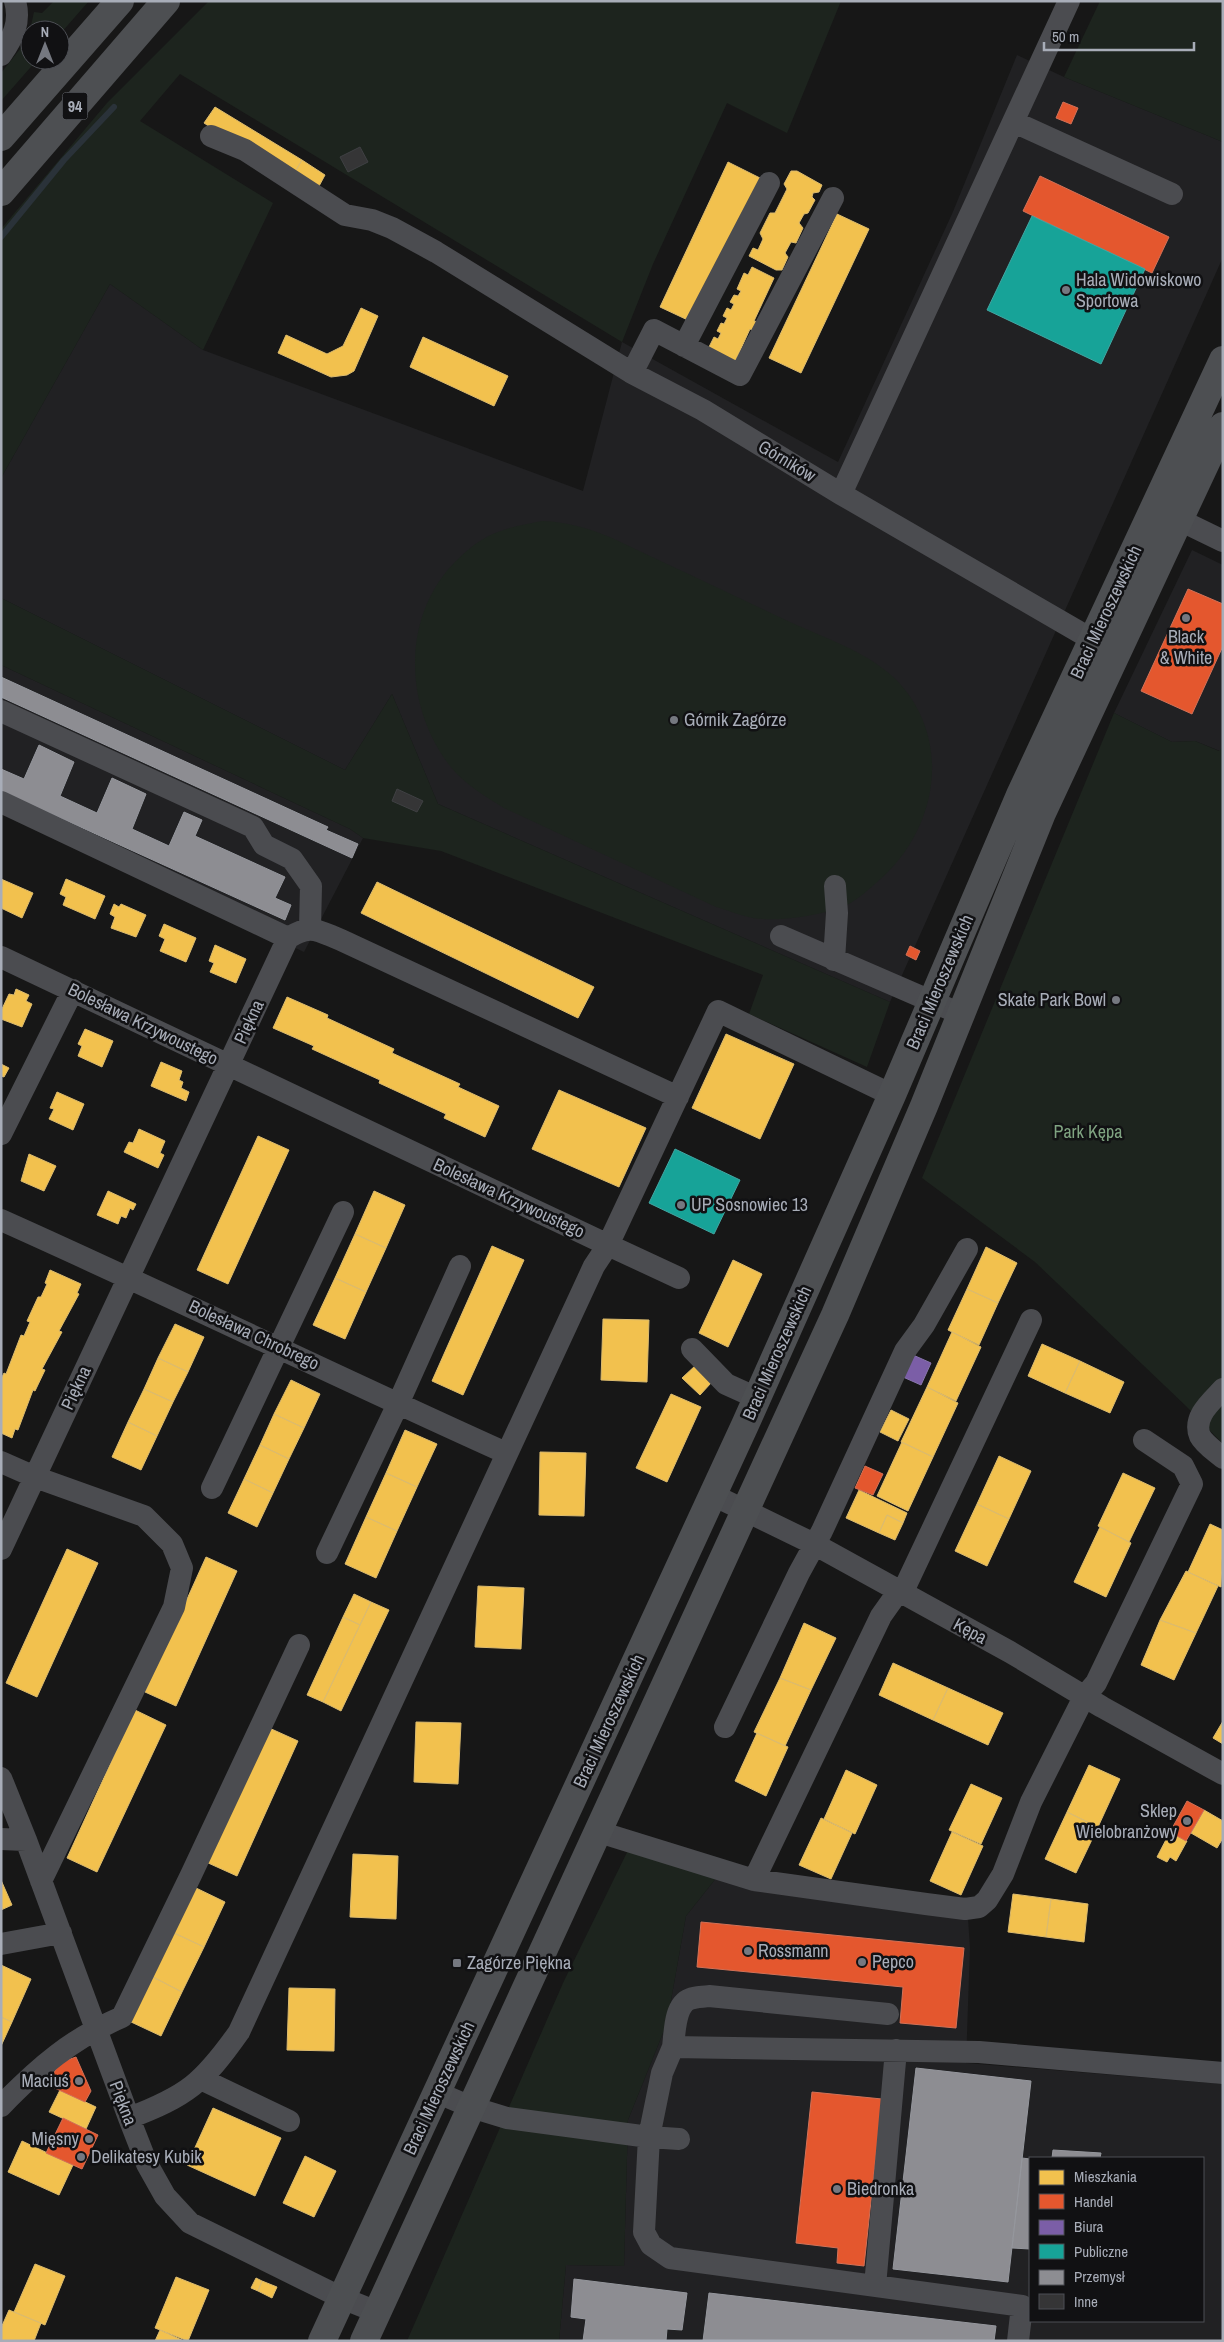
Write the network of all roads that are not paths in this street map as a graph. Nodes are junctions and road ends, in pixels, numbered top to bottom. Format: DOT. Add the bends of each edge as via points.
graph roads {
  1 [pos="15,1"];
  2 [pos="120,1"];
  3 [pos="166,1"];
  4 [pos="1069,1"];
  5 [pos="1,55"];
  6 [pos="27,108"];
  7 [pos="1,122"];
  8 [pos="1014,122"];
  9 [pos="211,136"];
  10 [pos="1,137"];
  11 [pos="768,183"];
  12 [pos="1,192"];
  13 [pos="1172,194"];
  14 [pos="833,198"];
  15 [pos="684,346"];
  16 [pos="1223,360"];
  17 [pos="632,373"];
  18 [pos="1223,426"];
  19 [pos="841,494"];
  20 [pos="1153,507"];
  21 [pos="1178,520"];
  22 [pos="1223,541"];
  23 [pos="1094,640"];
  24 [pos="1,711"];
  25 [pos="1,802"];
  26 [pos="835,886"];
  27 [pos="310,928"];
  28 [pos="781,936"];
  29 [pos="288,938"];
  30 [pos="1,957"];
  31 [pos="834,960"];
  32 [pos="74,990"];
  33 [pos="931,1001"];
  34 [pos="961,1014"];
  35 [pos="229,1066"];
  36 [pos="892,1095"];
  37 [pos="678,1097"];
  38 [pos="1,1134"];
  39 [pos="343,1212"];
  40 [pos="1,1220"];
  41 [pos="608,1245"];
  42 [pos="966,1249"];
  43 [pos="460,1266"];
  44 [pos="128,1276"];
  45 [pos="679,1278"];
  46 [pos="1031,1320"];
  47 [pos="279,1346"];
  48 [pos="692,1349"];
  49 [pos="1223,1389"];
  50 [pos="757,1398"];
  51 [pos="398,1404"];
  52 [pos="1200,1437"];
  53 [pos="1144,1440"];
  54 [pos="506,1453"];
  55 [pos="1223,1458"];
  56 [pos="1,1462"];
  57 [pos="1183,1466"];
  58 [pos="35,1477"];
  59 [pos="212,1488"];
  60 [pos="713,1495"];
  61 [pos="745,1511"];
  62 [pos="814,1544"];
  63 [pos="1,1549"];
  64 [pos="327,1552"];
  65 [pos="898,1592"];
  66 [pos="299,1645"];
  67 [pos="1084,1697"];
  68 [pos="725,1727"];
  69 [pos="1223,1774"];
  70 [pos="1,1778"];
  71 [pos="599,1832"];
  72 [pos="1,1839"];
  73 [pos="26,1840"];
  74 [pos="754,1880"];
  75 [pos="41,1881"];
  76 [pos="61,1933"];
  77 [pos="1,1944"];
  78 [pos="888,2014"];
  79 [pos="95,2028"];
  80 [pos="673,2047"];
  81 [pos="896,2050"];
  82 [pos="1223,2074"];
  83 [pos="201,2079"];
  84 [pos="436,2092"];
  85 [pos="1,2106"];
  86 [pos="471,2107"];
  87 [pos="129,2118"];
  88 [pos="289,2121"];
  89 [pos="649,2137"];
  90 [pos="679,2140"];
  91 [pos="875,2286"];
  92 [pos="342,2298"];
  93 [pos="377,2312"];
  94 [pos="322,2341"];
  95 [pos="364,2341"];
  96 [pos="1018,2341"];
  1 -- 5 [label="street" via="18,14 16,29"];
  2 -- 6 [label="main road, 94"];
  3 -- 12 [label="main road, 94"];
  4 -- 8 [label="street"];
  6 -- 7 [label="street"];
  6 -- 10 [label="main road, 94"];
  8 -- 13 [label="street"];
  8 -- 19 [label="street"];
  9 -- 17 [label="street, Górników" via="244,150 345,216 372,220 392,228"];
  11 -- 15 [label="street"];
  14 -- 15 [label="street" via="740,375"];
  15 -- 17 [label="street" via="654,330"];
  16 -- 20 [label="main road, Braci Mieroszewskich"];
  17 -- 19 [label="street, Górników" via="704,410"];
  18 -- 21 [label="main road, Braci Mieroszewskich"];
  19 -- 23 [label="street, Górników"];
  20 -- 21 [label="street"];
  20 -- 23 [label="main road, Braci Mieroszewskich"];
  21 -- 22 [label="street"];
  21 -- 34 [label="main road, Braci Mieroszewskich" via="1042,813"];
  23 -- 33 [label="main road, Braci Mieroszewskich" via="1020,795"];
  24 -- 27 [label="street" via="254,827 264,845 292,859 311,886"];
  25 -- 29 [label="street"];
  26 -- 31 [label="street"];
  27 -- 29 [label="street"];
  27 -- 37 [label="street"];
  28 -- 31 [label="street"];
  29 -- 35 [label="street, Piękna"];
  30 -- 32 [label="street, Bolesława Krzywoustego"];
  31 -- 33 [label="street"];
  32 -- 35 [label="street, Bolesława Krzywoustego"];
  32 -- 38 [label="street"];
  33 -- 34 [label="street"];
  33 -- 36 [label="main road, Braci Mieroszewskich"];
  34 -- 61 [label="main road, Braci Mieroszewskich" via="835,1315"];
  35 -- 41 [label="street, Bolesława Krzywoustego"];
  35 -- 44 [label="street, Piękna"];
  36 -- 37 [label="street" via="718,1011"];
  36 -- 50 [label="main road, Braci Mieroszewskich"];
  37 -- 41 [label="street"];
  39 -- 47 [label="street"];
  40 -- 44 [label="street, Bolesława Chrobrego"];
  41 -- 45 [label="street, Bolesława Krzywoustego"];
  41 -- 54 [label="street" via="594,1266"];
  42 -- 62 [label="street" via="905,1351"];
  43 -- 51 [label="street"];
  44 -- 47 [label="street, Bolesława Chrobrego"];
  44 -- 58 [label="street, Piękna"];
  46 -- 65 [label="street" via="906,1585"];
  47 -- 51 [label="street, Bolesława Chrobrego"];
  47 -- 59 [label="street"];
  48 -- 50 [label="street" via="726,1384"];
  49 -- 52 [label="street" via="1204,1410 1199,1425"];
  50 -- 60 [label="main road, Braci Mieroszewskich"];
  51 -- 54 [label="street, Bolesława Chrobrego"];
  51 -- 64 [label="street"];
  52 -- 55 [label="street"];
  52 -- 57 [label="street"];
  53 -- 57 [label="street"];
  54 -- 83 [label="street" via="239,2032"];
  56 -- 58 [label="street"];
  57 -- 67 [label="street" via="1192,1484 1096,1682"];
  58 -- 63 [label="street, Piękna"];
  58 -- 75 [label="street" via="144,1516 172,1544 182,1568 174,1607"];
  60 -- 61 [label="street, Kępa"];
  60 -- 84 [label="main road, Braci Mieroszewskich"];
  61 -- 62 [label="street, Kępa"];
  61 -- 71 [label="main road, Braci Mieroszewskich"];
  62 -- 65 [label="street, Kępa"];
  62 -- 68 [label="street"];
  65 -- 67 [label="street, Kępa" via="1010,1652"];
  65 -- 74 [label="street" via="881,1616"];
  66 -- 79 [label="street" via="122,2017"];
  67 -- 69 [label="street, Kępa"];
  67 -- 74 [label="street" via="1031,1802 1003,1874 987,1900 979,1906 966,1909"];
  70 -- 73 [label="street, Piękna"];
  71 -- 74 [label="street"];
  71 -- 86 [label="main road, Braci Mieroszewskich"];
  72 -- 73 [label="street"];
  73 -- 75 [label="street, Piękna"];
  75 -- 76 [label="street, Piękna"];
  76 -- 77 [label="street"];
  76 -- 79 [label="street, Piękna"];
  78 -- 80 [label="street" via="710,1996 688,1999 678,2014"];
  79 -- 85 [label="street" via="42,2065"];
  79 -- 87 [label="street, Piękna"];
  80 -- 81 [label="street"];
  80 -- 89 [label="street" via="662,2073"];
  81 -- 82 [label="street" via="978,2052"];
  81 -- 91 [label="street"];
  83 -- 87 [label="street" via="165,2104"];
  83 -- 88 [label="street"];
  84 -- 86 [label="street"];
  84 -- 92 [label="main road, Braci Mieroszewskich"];
  86 -- 89 [label="street" via="507,2118"];
  86 -- 93 [label="main road, Braci Mieroszewskich"];
  87 -- 92 [label="street, Piękna" via="147,2164 165,2196 190,2223"];
  89 -- 90 [label="street"];
  89 -- 91 [label="street" via="644,2232 651,2245 670,2258"];
  91 -- 96 [label="street" via="1022,2306"];
  92 -- 93 [label="street, Piękna"];
  92 -- 94 [label="main road, Braci Mieroszewskich"];
  93 -- 95 [label="main road, Braci Mieroszewskich"];
}
